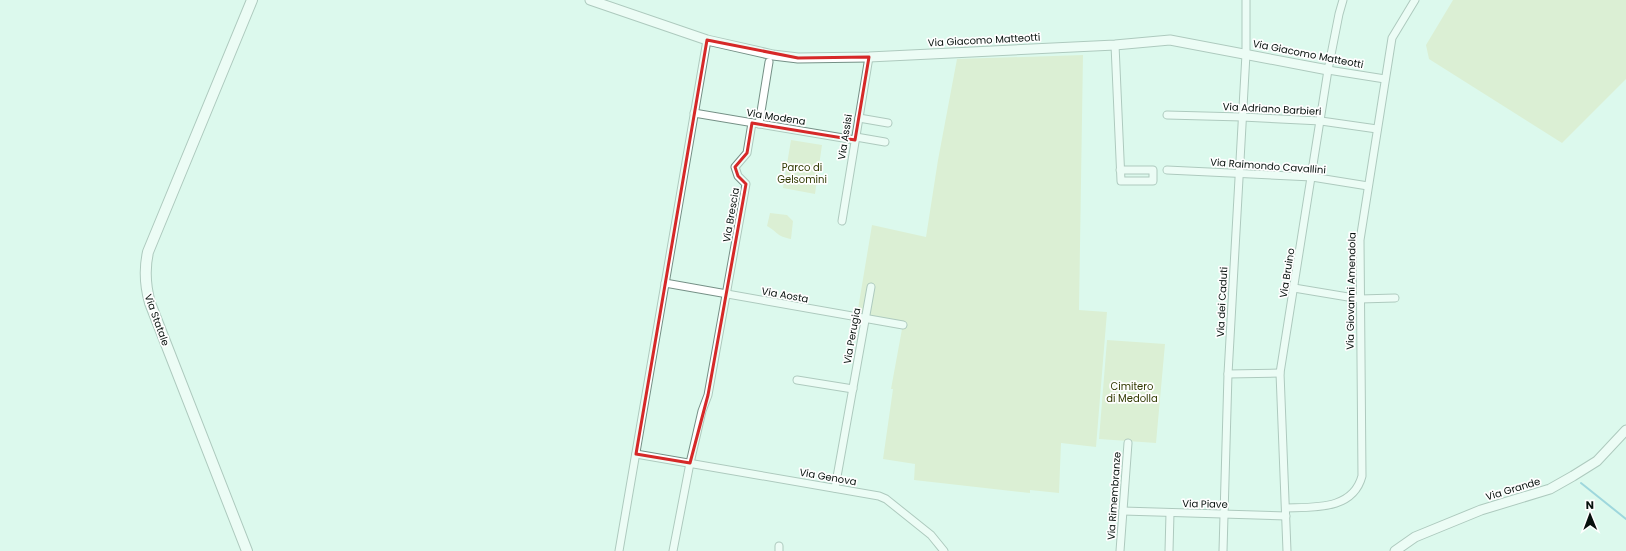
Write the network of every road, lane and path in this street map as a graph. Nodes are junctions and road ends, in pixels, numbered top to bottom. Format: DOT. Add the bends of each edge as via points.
graph roads {
  1 [pos="252,0"];
  2 [pos="590,0"];
  3 [pos="1246,0"];
  4 [pos="1344,0"];
  5 [pos="1415,0"];
  6 [pos="707,40"];
  7 [pos="1115,45"];
  8 [pos="1246,54"];
  9 [pos="869,57"];
  10 [pos="770,62"];
  11 [pos="1328,70"];
  12 [pos="1385,79"];
  13 [pos="694,113"];
  14 [pos="1167,115"];
  15 [pos="1242,117"];
  16 [pos="859,118"];
  17 [pos="1321,121"];
  18 [pos="888,123"];
  19 [pos="755,124"];
  20 [pos="1377,129"];
  21 [pos="855,138"];
  22 [pos="885,142"];
  23 [pos="1120,170"];
  24 [pos="1167,170"];
  25 [pos="1239,174"];
  26 [pos="1312,177"];
  27 [pos="1368,186"];
  28 [pos="842,221"];
  29 [pos="665,283"];
  30 [pos="871,287"];
  31 [pos="1294,288"];
  32 [pos="727,294"];
  33 [pos="1395,298"];
  34 [pos="1360,299"];
  35 [pos="865,319"];
  36 [pos="903,325"];
  37 [pos="1280,373"];
  38 [pos="1228,374"];
  39 [pos="797,380"];
  40 [pos="853,389"];
  41 [pos="1626,430"];
  42 [pos="1128,443"];
  43 [pos="636,454"];
  44 [pos="690,463"];
  45 [pos="836,488"];
  46 [pos="1123,512"];
  47 [pos="1286,512"];
  48 [pos="1170,513"];
  49 [pos="1225,515"];
  50 [pos="247,551"];
  51 [pos="619,551"];
  52 [pos="673,551"];
  53 [pos="944,551"];
  54 [pos="1120,551"];
  55 [pos="1169,551"];
  56 [pos="1223,551"];
  57 [pos="1287,551"];
  58 [pos="1395,551"];
  1 -- 50 [label="main road, Via Statale" via="145,264 150,303"];
  2 -- 6 [label="street, Via Giacomo Matteotti"];
  3 -- 8 [label="street, Via dei Caduti"];
  4 -- 11 [label="street, Via Bruino"];
  5 -- 12 [label="street, Via Giovanni Amendola" via="1392,38"];
  6 -- 9 [label="street, Via Giacomo Matteotti" via="798,58"];
  6 -- 13 [label="street"];
  7 -- 8 [label="street, Via Giacomo Matteotti" via="1170,40"];
  7 -- 9 [label="street, Via Giacomo Matteotti"];
  7 -- 23 [label="street"];
  8 -- 11 [label="street, Via Giacomo Matteotti"];
  8 -- 15 [label="street, Via dei Caduti"];
  9 -- 16 [label="street, Via Assisi"];
  10 -- 19 [label="street"];
  11 -- 12 [label="street, Via Giacomo Matteotti"];
  11 -- 17 [label="street, Via Bruino"];
  12 -- 20 [label="street, Via Giovanni Amendola"];
  13 -- 19 [label="street, Via Modena"];
  13 -- 29 [label="street"];
  14 -- 15 [label="street, Via Adriano Barbieri"];
  15 -- 17 [label="street, Via Adriano Barbieri"];
  15 -- 25 [label="street, Via dei Caduti"];
  16 -- 18 [label="street"];
  16 -- 21 [label="street, Via Assisi"];
  17 -- 20 [label="street, Via Adriano Barbieri"];
  17 -- 26 [label="street, Via Bruino"];
  19 -- 21 [label="street, Via Modena"];
  19 -- 32 [label="street, Via Brescia" via="747,153 735,167 738,176 746,184"];
  20 -- 27 [label="street, Via Giovanni Amendola"];
  21 -- 22 [label="street, Via Modena"];
  21 -- 28 [label="street, Via Assisi"];
  24 -- 25 [label="street, Via Raimondo Cavallini"];
  25 -- 26 [label="street, Via Raimondo Cavallini"];
  25 -- 38 [label="street, Via dei Caduti"];
  26 -- 27 [label="street, Via Raimondo Cavallini"];
  26 -- 31 [label="street, Via Bruino"];
  27 -- 34 [label="street, Via Giovanni Amendola" via="1360,240"];
  29 -- 32 [label="street, Via Aosta"];
  29 -- 43 [label="street"];
  30 -- 35 [label="street, Via Perugia"];
  31 -- 34 [label="street"];
  31 -- 37 [label="street, Via Bruino"];
  32 -- 35 [label="street, Via Aosta"];
  32 -- 44 [label="street" via="708,395"];
  33 -- 34 [label="street"];
  34 -- 47 [label="street, Via Giovanni Amendola" via="1362,476 1359,486 1352,495 1331,505"];
  35 -- 36 [label="street, Via Aosta"];
  35 -- 40 [label="street, Via Perugia"];
  37 -- 38 [label="street"];
  37 -- 47 [label="street, Via Bruino"];
  38 -- 49 [label="street, Via dei Caduti"];
  39 -- 40 [label="street"];
  40 -- 45 [label="street, Via Perugia"];
  41 -- 58 [label="street, Via Grande" via="1597,461 1550,489 1474,513 1415,537"];
  42 -- 46 [label="street, Via Rimembranze"];
  43 -- 44 [label="street, Via Genova"];
  43 -- 51 [label="street"];
  44 -- 45 [label="street, Via Genova"];
  44 -- 52 [label="street"];
  45 -- 53 [label="street, Via Genova" via="879,496 886,500 931,535"];
  46 -- 48 [label="street, Via Piave"];
  46 -- 54 [label="street, Via Rimembranze"];
  47 -- 49 [label="street, Via Piave"];
  47 -- 57 [label="street, Via Bruino"];
  48 -- 49 [label="street, Via Piave"];
  48 -- 55 [label="street"];
  49 -- 56 [label="street, Via dei Caduti"];
}
